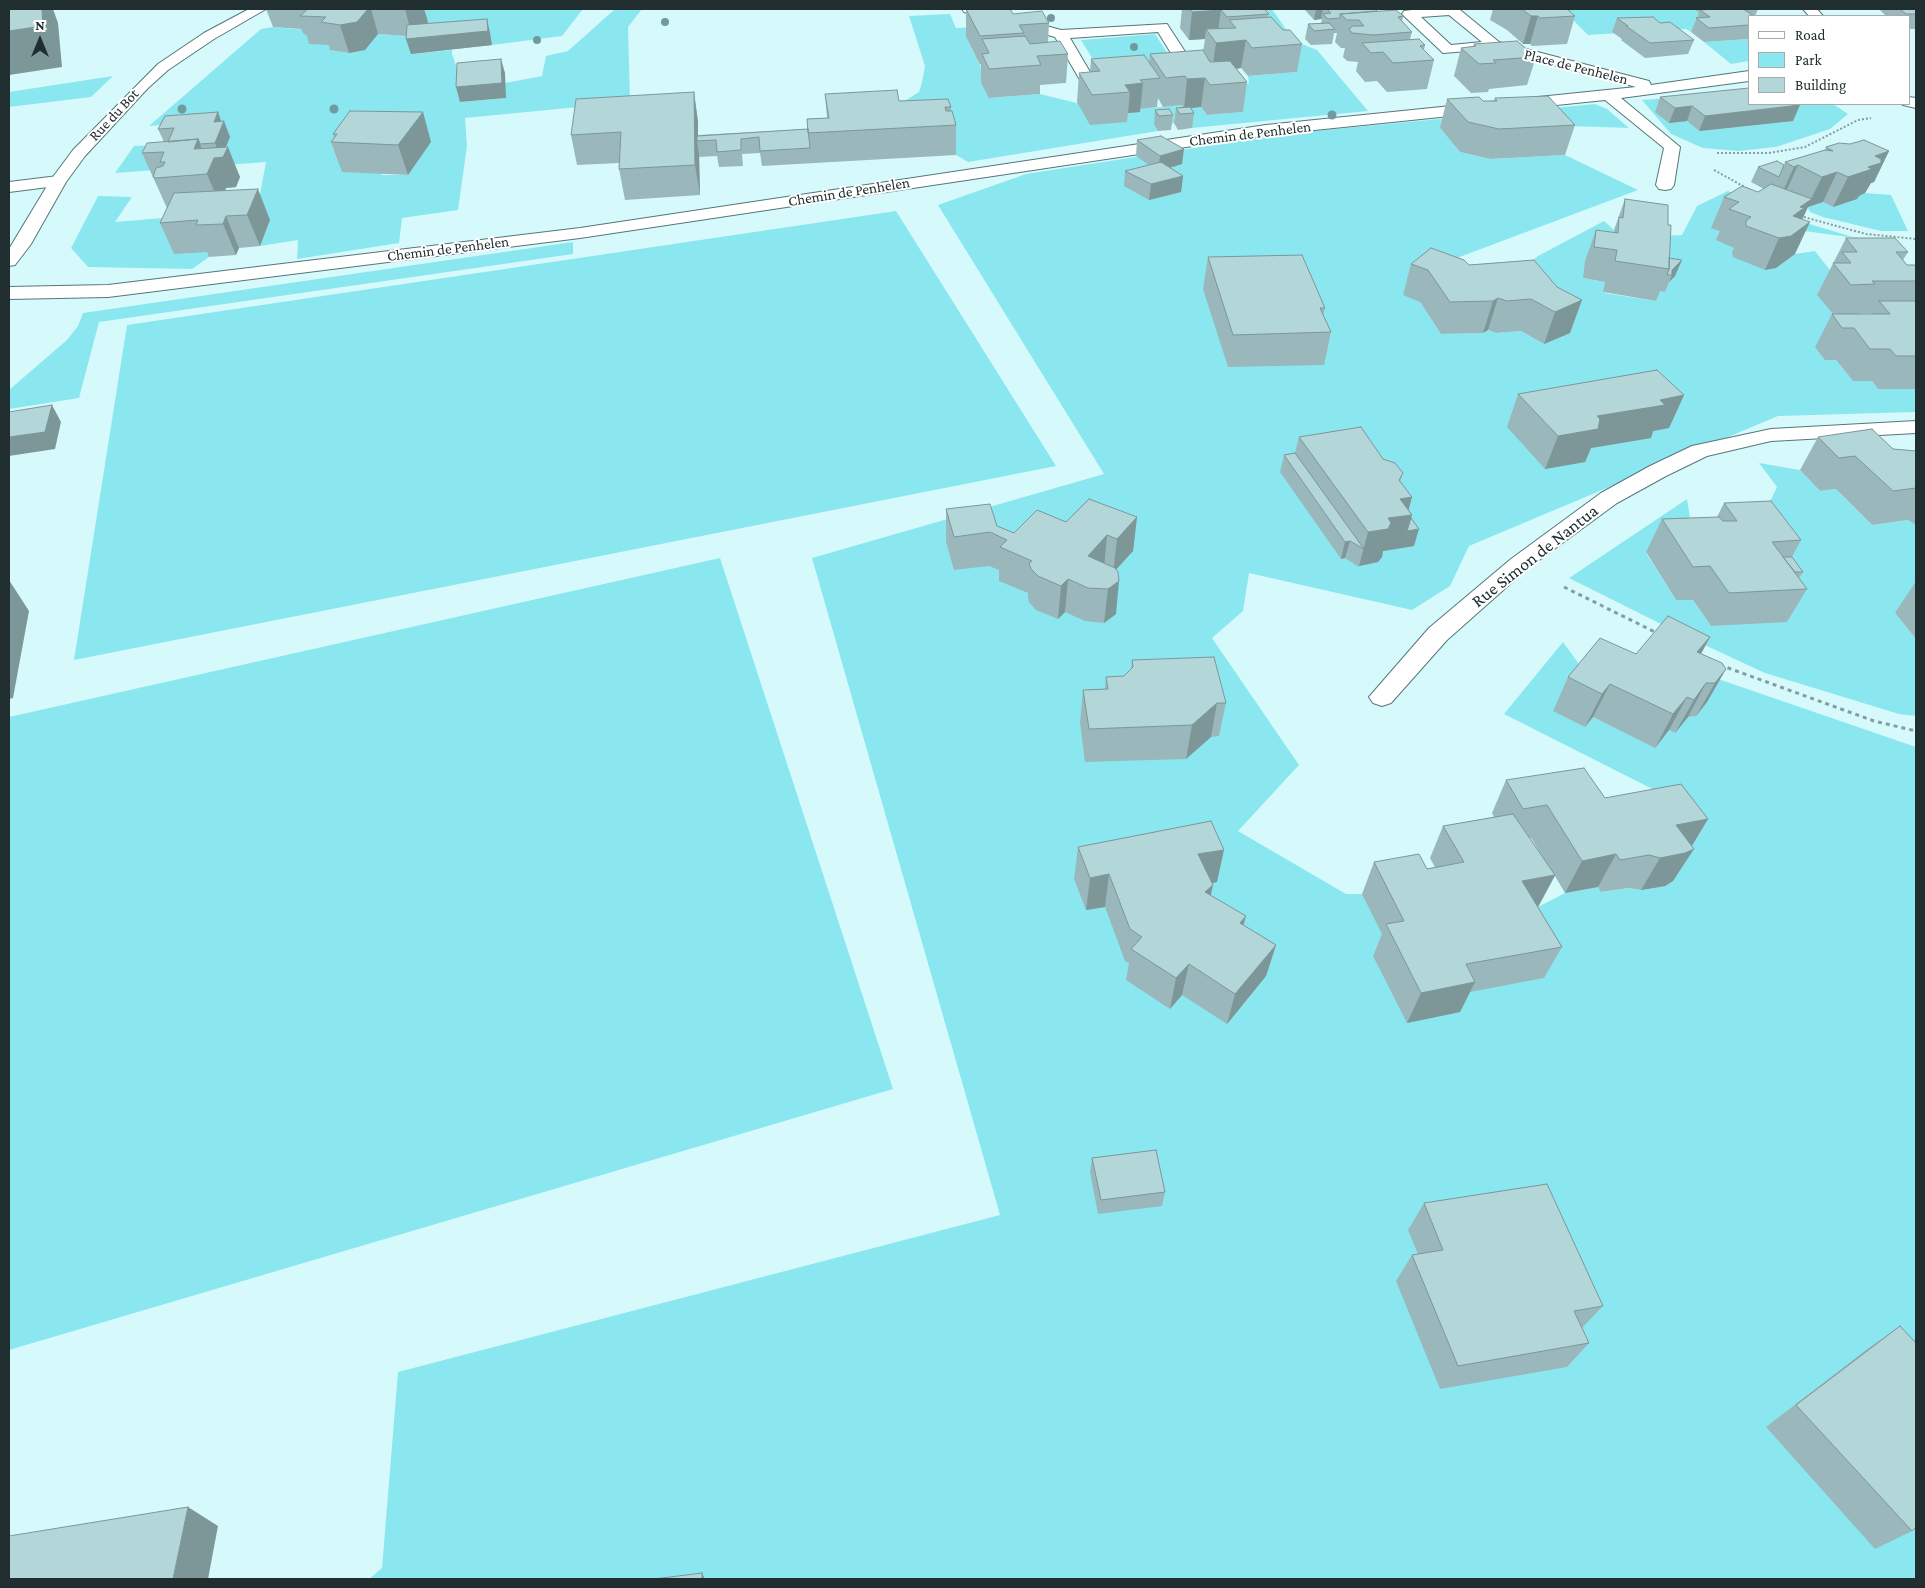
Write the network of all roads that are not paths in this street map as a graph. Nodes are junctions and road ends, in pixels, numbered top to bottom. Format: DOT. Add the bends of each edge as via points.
graph roads {
  1 [pos="259,9"];
  2 [pos="969,9"];
  3 [pos="1060,34"];
  4 [pos="1494,46"];
  5 [pos="1161,72"];
  6 [pos="1132,74"];
  7 [pos="1748,76"];
  8 [pos="1659,88"];
  9 [pos="1608,95"];
  10 [pos="58,181"];
  11 [pos="1666,185"];
  12 [pos="9,187"];
  13 [pos="9,261"];
  14 [pos="9,293"];
  15 [pos="1916,427"];
  16 [pos="1382,697"];
  1 -- 10 [label="street, Rue du Bot" via="209,36 163,67 79,153"];
  2 -- 3 [label="street"];
  3 -- 5 [label="street" via="1158,21 1189,70"];
  3 -- 6 [label="street" via="1086,77"];
  4 -- 4 [label="street, Place de Penhelen" via="1452,10 1408,14 1448,50"];
  4 -- 8 [label="street, Place de Penhelen"];
  7 -- 8 [label="street, Chemin de Penhelen"];
  8 -- 9 [label="street, Chemin de Penhelen"];
  9 -- 11 [label="street" via="1672,147"];
  9 -- 14 [label="street, Chemin de Penhelen" via="1266,130 580,233 108,291"];
  10 -- 12 [label="street"];
  10 -- 13 [label="street, Rue du Bot"];
  15 -- 16 [label="street, Rue Simon de Nantua" via="1771,435 1700,451 1658,471 1610,498 1519,564 1438,634"];
}
